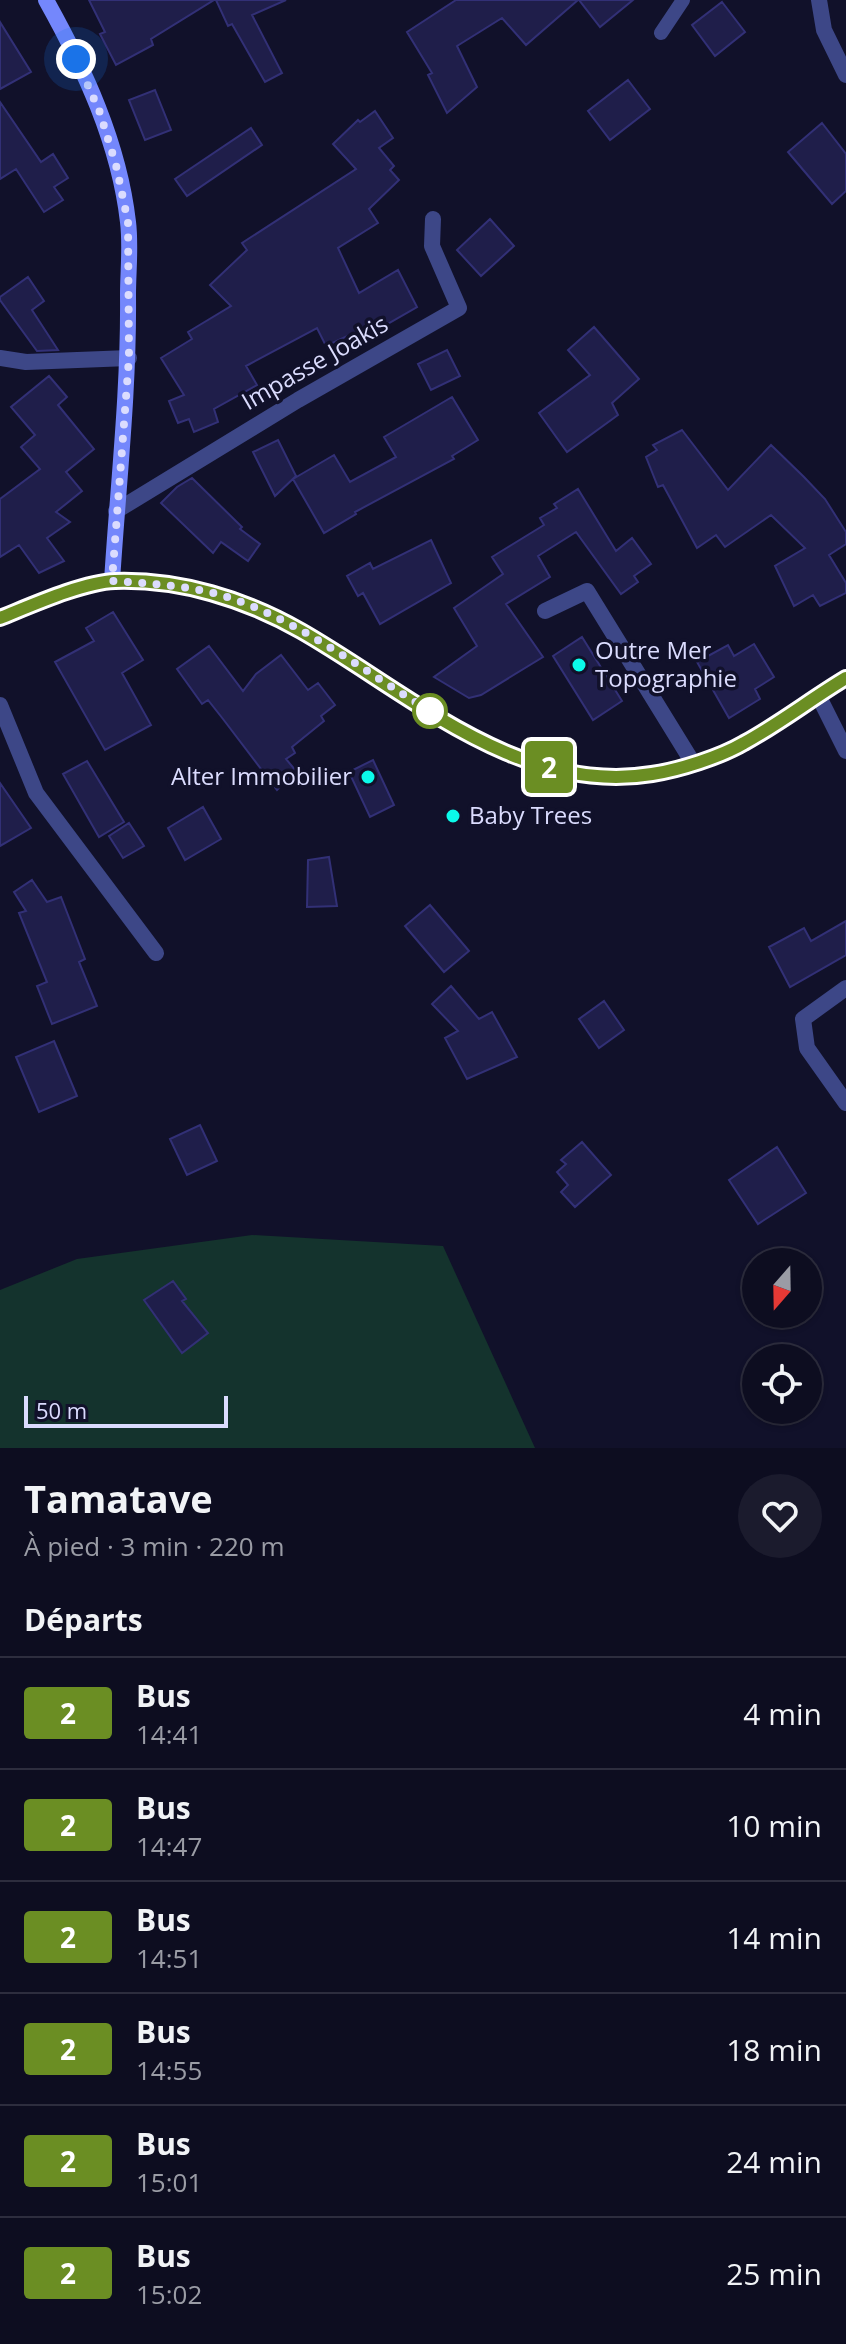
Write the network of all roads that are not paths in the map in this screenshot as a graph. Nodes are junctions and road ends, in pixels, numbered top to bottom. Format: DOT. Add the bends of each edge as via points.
graph roads {
  1 [pos="46,0"];
  2 [pos="683,0"];
  3 [pos="819,0"];
  4 [pos="661,33"];
  5 [pos="846,75"];
  6 [pos="433,219"];
  7 [pos="0,358"];
  8 [pos="129,358"];
  9 [pos="116,511"];
  10 [pos="112,581"];
  11 [pos="545,611"];
  12 [pos="0,618"];
  13 [pos="846,678"];
  14 [pos="818,695"];
  15 [pos="0,705"];
  16 [pos="846,751"];
  17 [pos="693,763"];
  18 [pos="156,953"];
  19 [pos="846,988"];
  20 [pos="846,1103"];
  1 -- 8 [label="main road" via="99,110 116,165 128,222"];
  2 -- 4 [label="lane"];
  3 -- 5 [label="street" via="824,30"];
  6 -- 9 [label="street, Impasse Joakis" via="432,246 459,308"];
  7 -- 8 [label="street"];
  8 -- 9 [label="main road"];
  9 -- 10 [label="main road"];
  10 -- 12 [label="main road"];
  10 -- 17 [label="main road" via="213,593 263,613 300,630 474,737 526,760 611,779"];
  11 -- 17 [label="street" via="587,591"];
  13 -- 14 [label="main road"];
  14 -- 16 [label="street"];
  14 -- 17 [label="main road" via="742,745"];
  15 -- 18 [label="street" via="36,793"];
  19 -- 20 [label="street" via="803,1019 807,1048"];
}
